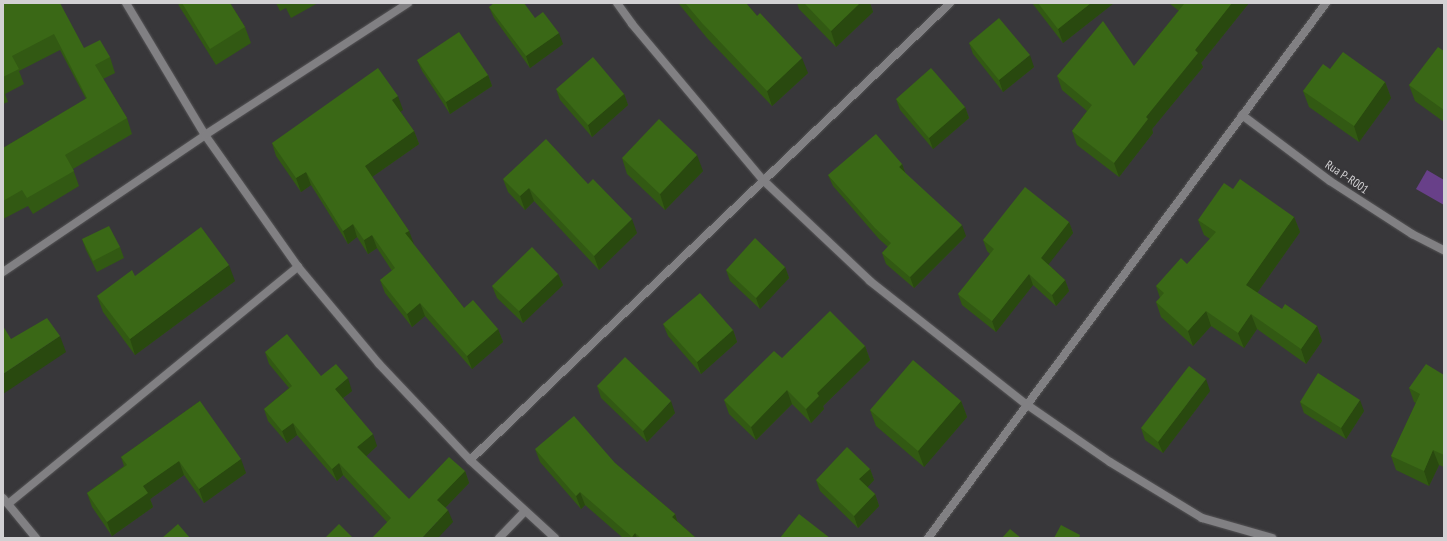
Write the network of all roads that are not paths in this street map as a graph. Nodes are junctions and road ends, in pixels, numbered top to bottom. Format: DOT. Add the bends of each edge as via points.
graph roads {
  1 [pos="126,3"];
  2 [pos="408,3"];
  3 [pos="617,3"];
  4 [pos="950,3"];
  5 [pos="1326,3"];
  6 [pos="1242,115"];
  7 [pos="205,135"];
  8 [pos="763,180"];
  9 [pos="1444,250"];
  10 [pos="298,267"];
  11 [pos="3,272"];
  12 [pos="1026,404"];
  13 [pos="470,460"];
  14 [pos="5,501"];
  15 [pos="525,511"];
  16 [pos="36,538"];
  17 [pos="499,538"];
  18 [pos="555,538"];
  19 [pos="928,538"];
  20 [pos="1272,538"];
  1 -- 7 [label="street"];
  2 -- 7 [label="street"];
  3 -- 8 [label="street"];
  4 -- 8 [label="street"];
  5 -- 6 [label="street"];
  6 -- 9 [label="street, Rua P-R001" via="1330,181 1412,234"];
  6 -- 12 [label="street"];
  7 -- 10 [label="street"];
  7 -- 11 [label="street"];
  8 -- 12 [label="street" via="870,282"];
  8 -- 13 [label="street"];
  10 -- 13 [label="street" via="379,364"];
  10 -- 14 [label="street"];
  12 -- 19 [label="street"];
  12 -- 20 [label="street" via="1110,462 1202,518"];
  13 -- 15 [label="street"];
  14 -- 16 [label="street"];
  15 -- 17 [label="street"];
  15 -- 18 [label="street"];
}
